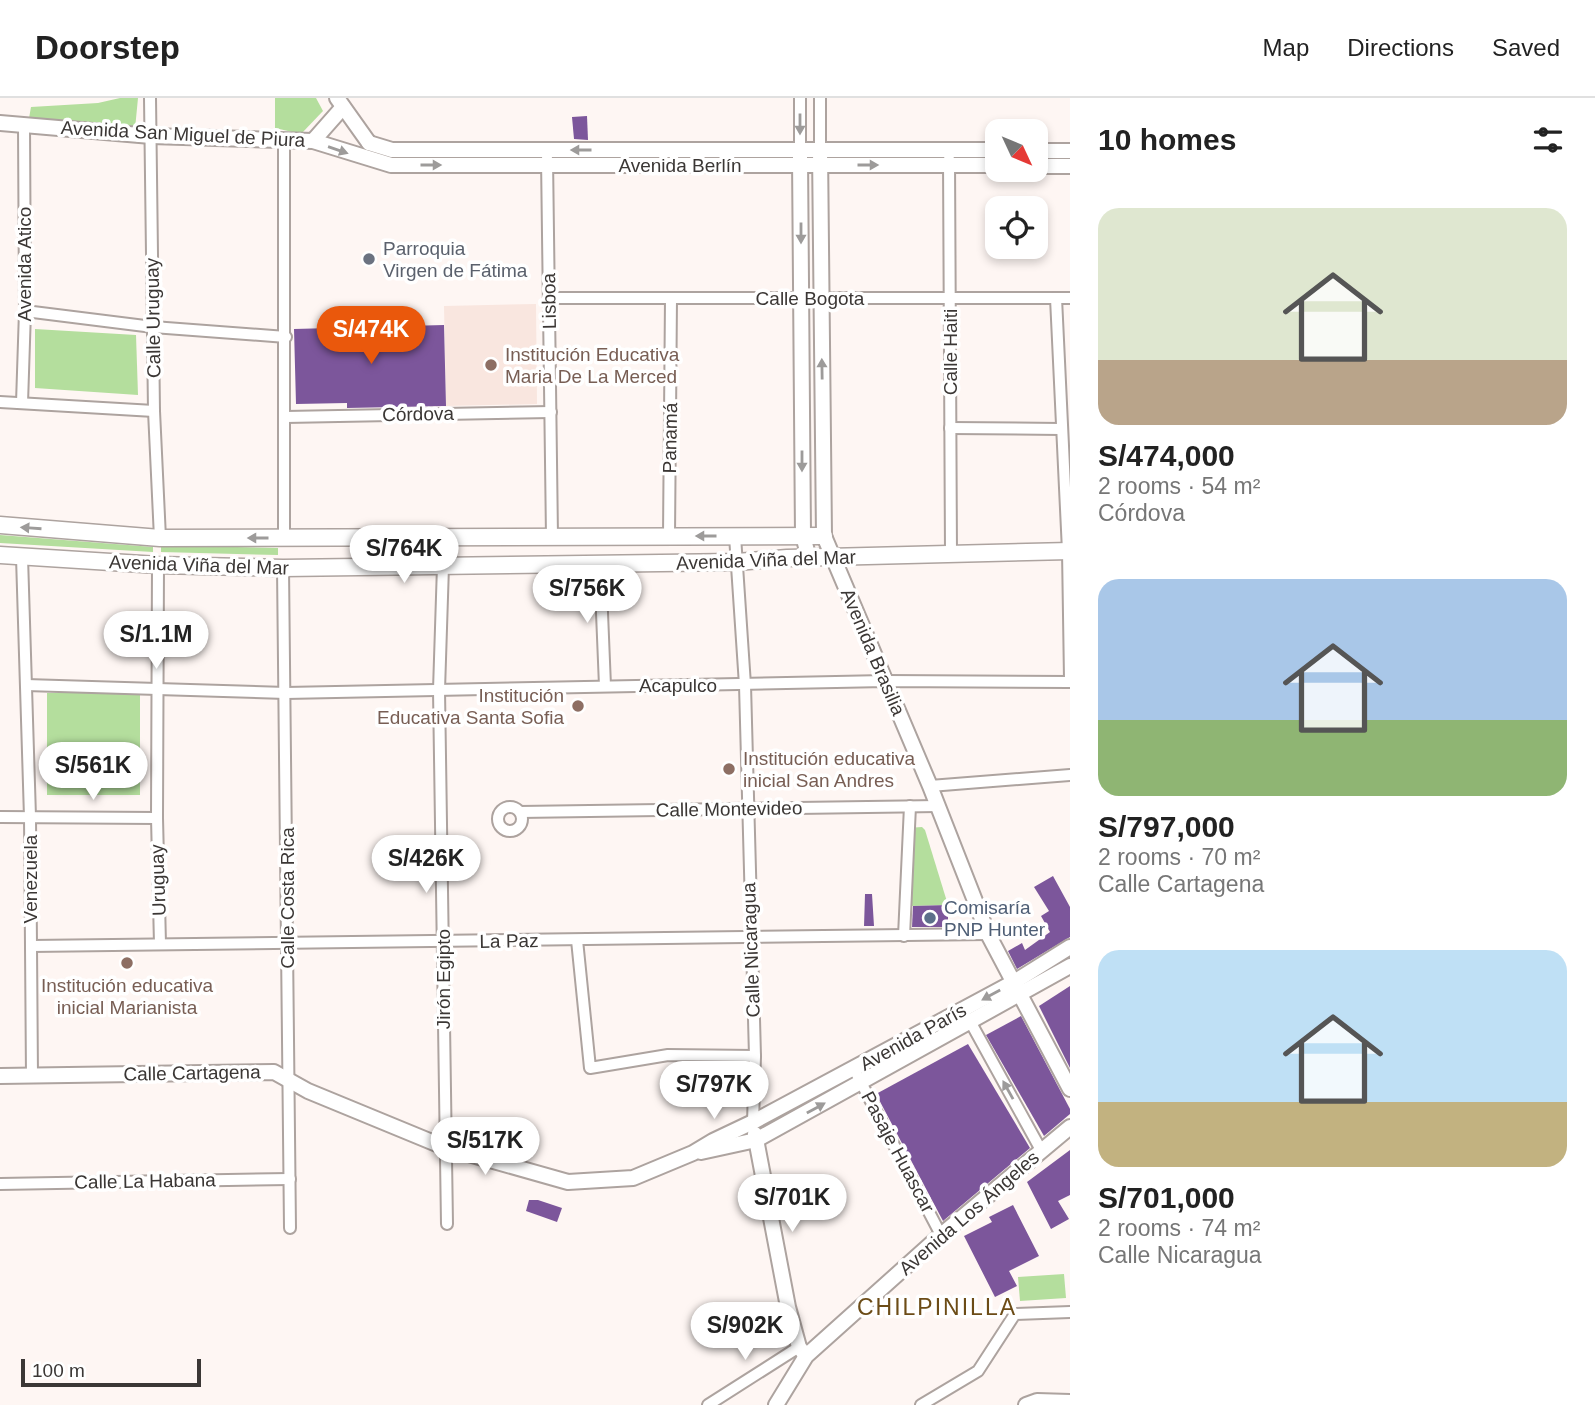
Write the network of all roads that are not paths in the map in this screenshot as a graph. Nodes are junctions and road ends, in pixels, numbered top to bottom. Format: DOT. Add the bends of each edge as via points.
graph roads {
  1 [pos="150,98"];
  2 [pos="800,98"];
  3 [pos="820,98"];
  4 [pos="340,102"];
  5 [pos="0,123"];
  6 [pos="24,125"];
  7 [pos="151,136"];
  8 [pos="284,141"];
  9 [pos="313,141"];
  10 [pos="369,144"];
  11 [pos="800,150"];
  12 [pos="820,150"];
  13 [pos="949,150"];
  14 [pos="985,150"];
  15 [pos="1048,151"];
  16 [pos="1070,151"];
  17 [pos="547,158"];
  18 [pos="363,159"];
  19 [pos="800,165"];
  20 [pos="821,165"];
  21 [pos="949,165"];
  22 [pos="985,165"];
  23 [pos="1048,166"];
  24 [pos="1070,166"];
  25 [pos="550,298"];
  26 [pos="671,298"];
  27 [pos="801,298"];
  28 [pos="822,298"];
  29 [pos="949,298"];
  30 [pos="1056,298"];
  31 [pos="1070,298"];
  32 [pos="25,311"];
  33 [pos="153,327"];
  34 [pos="286,337"];
  35 [pos="0,402"];
  36 [pos="22,403"];
  37 [pos="154,411"];
  38 [pos="551,412"];
  39 [pos="286,417"];
  40 [pos="950,428"];
  41 [pos="1060,429"];
  42 [pos="0,526"];
  43 [pos="669,536"];
  44 [pos="736,536"];
  45 [pos="803,536"];
  46 [pos="824,536"];
  47 [pos="552,537"];
  48 [pos="160,538"];
  49 [pos="284,538"];
  50 [pos="1069,551"];
  51 [pos="951,554"];
  52 [pos="0,555"];
  53 [pos="22,557"];
  54 [pos="833,557"];
  55 [pos="809,558"];
  56 [pos="737,562"];
  57 [pos="600,564"];
  58 [pos="158,565"];
  59 [pos="443,566"];
  60 [pos="283,568"];
  61 [pos="885,681"];
  62 [pos="1070,681"];
  63 [pos="26,685"];
  64 [pos="745,685"];
  65 [pos="605,686"];
  66 [pos="158,687"];
  67 [pos="439,690"];
  68 [pos="286,693"];
  69 [pos="1070,775"];
  70 [pos="930,786"];
  71 [pos="909,806"];
  72 [pos="938,806"];
  73 [pos="747,809"];
  74 [pos="520,812"];
  75 [pos="0,817"];
  76 [pos="30,817"];
  77 [pos="157,818"];
  78 [pos="988,934"];
  79 [pos="904,936"];
  80 [pos="751,938"];
  81 [pos="577,940"];
  82 [pos="443,941"];
  83 [pos="288,943"];
  84 [pos="160,944"];
  85 [pos="30,946"];
  86 [pos="1070,947"];
  87 [pos="1070,966"];
  88 [pos="1018,989"];
  89 [pos="971,1023"];
  90 [pos="755,1056"];
  91 [pos="1064,1067"];
  92 [pos="854,1069"];
  93 [pos="0,1076"];
  94 [pos="32,1076"];
  95 [pos="288,1079"];
  96 [pos="861,1083"];
  97 [pos="1070,1089"];
  98 [pos="753,1122"];
  99 [pos="1070,1127"];
  100 [pos="756,1140"];
  101 [pos="444,1147"];
  102 [pos="1041,1150"];
  103 [pos="693,1153"];
  104 [pos="290,1179"];
  105 [pos="0,1184"];
  106 [pos="447,1224"];
  107 [pos="290,1228"];
  108 [pos="941,1235"];
  109 [pos="1070,1312"];
  110 [pos="803,1352"];
  111 [pos="1070,1402"];
  112 [pos="708,1405"];
  113 [pos="776,1405"];
  114 [pos="921,1405"];
  115 [pos="1026,1405"];
  1 -- 7 [label="street, Calle Uruguay"];
  2 -- 11 [label="street, one-way"];
  3 -- 12 [label="street, Avenida Brasilia"];
  4 -- 9 [label="street"];
  4 -- 10 [label="street"];
  5 -- 6 [label="street, Avenida San Miguel de Piura"];
  6 -- 7 [label="street, Avenida San Miguel de Piura"];
  6 -- 32 [label="street, Avenida Atico"];
  7 -- 8 [label="street, Avenida San Miguel de Piura"];
  7 -- 33 [label="street, Calle Uruguay"];
  8 -- 9 [label="street, Avenida San Miguel de Piura"];
  8 -- 34 [label="street"];
  9 -- 18 [label="street, Avenida San Miguel de Piura, one-way"];
  10 -- 17 [label="street, Avenida Berlín" via="392,150"];
  10 -- 18 [label="street"];
  11 -- 12 [label="street, Avenida Berlín"];
  11 -- 17 [label="street, Avenida Berlín, one-way"];
  11 -- 19 [label="street"];
  12 -- 13 [label="street, Avenida Berlín"];
  12 -- 20 [label="street, Avenida Brasilia"];
  13 -- 14 [label="street, Avenida Berlín"];
  13 -- 21 [label="street, Calle Haiti"];
  15 -- 16 [label="street"];
  18 -- 17 [label="street, Avenida Berlín, one-way" via="390,165"];
  17 -- 19 [label="street, Avenida Berlín"];
  17 -- 25 [label="street, Lisboa"];
  19 -- 20 [label="street, Avenida Berlín"];
  19 -- 27 [label="street, one-way"];
  20 -- 21 [label="street, Avenida Berlín, one-way"];
  20 -- 28 [label="street, Avenida Brasilia"];
  21 -- 22 [label="street, Avenida Berlín"];
  21 -- 29 [label="street, Calle Haiti"];
  23 -- 24 [label="street"];
  25 -- 26 [label="street, Calle Bogota"];
  25 -- 38 [label="street, Lisboa"];
  26 -- 27 [label="street, Calle Bogota"];
  26 -- 43 [label="street, Panamá"];
  27 -- 28 [label="street, Calle Bogota"];
  27 -- 45 [label="street, one-way"];
  28 -- 29 [label="street, Calle Bogota"];
  46 -- 28 [label="street, Avenida Brasilia, one-way"];
  29 -- 30 [label="street, Calle Bogota"];
  29 -- 40 [label="street, Calle Haiti"];
  30 -- 31 [label="street, Calle Bogota"];
  30 -- 41 [label="street"];
  32 -- 33 [label="street"];
  32 -- 36 [label="street, Avenida Atico"];
  33 -- 34 [label="street"];
  33 -- 37 [label="street, Calle Uruguay"];
  34 -- 39 [label="street"];
  35 -- 36 [label="street"];
  36 -- 37 [label="street"];
  37 -- 48 [label="street, Calle Uruguay"];
  38 -- 39 [label="street, Córdova"];
  38 -- 47 [label="street, Lisboa"];
  39 -- 49 [label="street"];
  40 -- 41 [label="street"];
  40 -- 51 [label="street, Calle Haiti"];
  41 -- 50 [label="street"];
  48 -- 42 [label="main road, Avenida Viña del Mar, one-way"];
  44 -- 43 [label="main road, Avenida Viña del Mar, one-way"];
  43 -- 47 [label="main road, Avenida Viña del Mar"];
  44 -- 45 [label="main road, Avenida Viña del Mar"];
  44 -- 56 [label="street, Calle Nicaragua"];
  45 -- 46 [label="main road, Avenida Viña del Mar"];
  45 -- 55 [label="street"];
  46 -- 54 [label="street, Avenida Brasilia"];
  47 -- 49 [label="main road, Avenida Viña del Mar"];
  49 -- 48 [label="main road, Avenida Viña del Mar, one-way"];
  50 -- 51 [label="main road, Avenida Viña del Mar"];
  50 -- 62 [label="street"];
  51 -- 54 [label="main road, Avenida Viña del Mar"];
  52 -- 53 [label="main road, Avenida Viña del Mar"];
  53 -- 58 [label="main road, Avenida Viña del Mar"];
  53 -- 63 [label="street, Venezuela"];
  54 -- 55 [label="main road, Avenida Viña del Mar"];
  54 -- 61 [label="street, Avenida Brasilia"];
  55 -- 56 [label="main road, Avenida Viña del Mar"];
  56 -- 57 [label="main road, Avenida Viña del Mar"];
  56 -- 64 [label="street, Calle Nicaragua"];
  57 -- 59 [label="main road, Avenida Viña del Mar"];
  57 -- 65 [label="street"];
  58 -- 60 [label="main road, Avenida Viña del Mar"];
  58 -- 66 [label="street, Uruguay"];
  59 -- 60 [label="main road, Avenida Viña del Mar"];
  59 -- 67 [label="street, Jirón Egipto"];
  60 -- 68 [label="street, Calle Costa Rica"];
  61 -- 62 [label="street, Acapulco"];
  61 -- 64 [label="street, Acapulco"];
  61 -- 70 [label="street, Avenida Brasilia"];
  63 -- 66 [label="street, Acapulco"];
  63 -- 76 [label="street, Venezuela"];
  64 -- 65 [label="street, Acapulco"];
  64 -- 73 [label="street, Calle Nicaragua"];
  65 -- 67 [label="street, Acapulco"];
  66 -- 68 [label="street, Acapulco"];
  66 -- 77 [label="street, Uruguay"];
  67 -- 68 [label="street, Acapulco"];
  67 -- 82 [label="street, Jirón Egipto"];
  68 -- 83 [label="street, Calle Costa Rica"];
  69 -- 70 [label="street"];
  70 -- 72 [label="street, Avenida Brasilia"];
  71 -- 72 [label="street, Calle Montevideo"];
  71 -- 73 [label="street, Calle Montevideo"];
  71 -- 79 [label="street"];
  72 -- 78 [label="street, Avenida Brasilia"];
  73 -- 74 [label="street, Calle Montevideo"];
  73 -- 80 [label="street, Calle Nicaragua"];
  75 -- 76 [label="street"];
  76 -- 77 [label="street"];
  76 -- 85 [label="street, Venezuela"];
  77 -- 84 [label="street, Uruguay"];
  78 -- 79 [label="street, La Paz"];
  78 -- 88 [label="street, Avenida Brasilia"];
  79 -- 80 [label="street, La Paz"];
  80 -- 81 [label="street, La Paz"];
  80 -- 90 [label="street, Calle Nicaragua"];
  81 -- 82 [label="street, La Paz"];
  81 -- 90 [label="street" via="590,1068 668,1055"];
  82 -- 83 [label="street, La Paz"];
  82 -- 101 [label="street, Jirón Egipto"];
  83 -- 84 [label="street, La Paz"];
  83 -- 95 [label="street, Calle Costa Rica"];
  84 -- 85 [label="street, La Paz"];
  85 -- 94 [label="street, Venezuela"];
  86 -- 88 [label="street, Avenida París"];
  87 -- 88 [label="street, Avenida París"];
  88 -- 89 [label="street, Avenida París"];
  88 -- 91 [label="street, Avenida Brasilia"];
  88 -- 92 [label="street, Avenida París, one-way"];
  89 -- 96 [label="street, Avenida París"];
  102 -- 89 [label="street, one-way"];
  90 -- 98 [label="street, Calle Nicaragua"];
  91 -- 97 [label="street, Avenida Brasilia"];
  92 -- 96 [label="street, Pasaje Huascar"];
  92 -- 98 [label="street, Avenida París"];
  93 -- 94 [label="street, Calle Cartagena"];
  94 -- 95 [label="street, Calle Cartagena" via="274,1072"];
  95 -- 101 [label="street, Calle Cartagena"];
  95 -- 104 [label="street, Calle Costa Rica"];
  100 -- 96 [label="street, Avenida París, one-way"];
  96 -- 108 [label="street, Pasaje Huascar"];
  98 -- 100 [label="street, Calle Nicaragua"];
  98 -- 103 [label="street, Calle Cartagena"];
  99 -- 102 [label="street, Avenida Los Ángeles"];
  100 -- 103 [label="street, Calle Cartagena"];
  100 -- 110 [label="street, Calle Nicaragua" via="788,1307"];
  101 -- 103 [label="street, Calle Cartagena" via="568,1182 633,1178"];
  101 -- 106 [label="street, Jirón Egipto"];
  102 -- 108 [label="street, Avenida Los Ángeles"];
  104 -- 105 [label="street, Calle La Habana"];
  104 -- 107 [label="street, Calle Costa Rica"];
  108 -- 110 [label="street, Avenida Los Ángeles"];
  109 -- 114 [label="street" via="1015,1314 978,1371"];
  110 -- 112 [label="street, Avenida Los Ángeles"];
  110 -- 113 [label="street"];
  111 -- 115 [label="street"];
}
